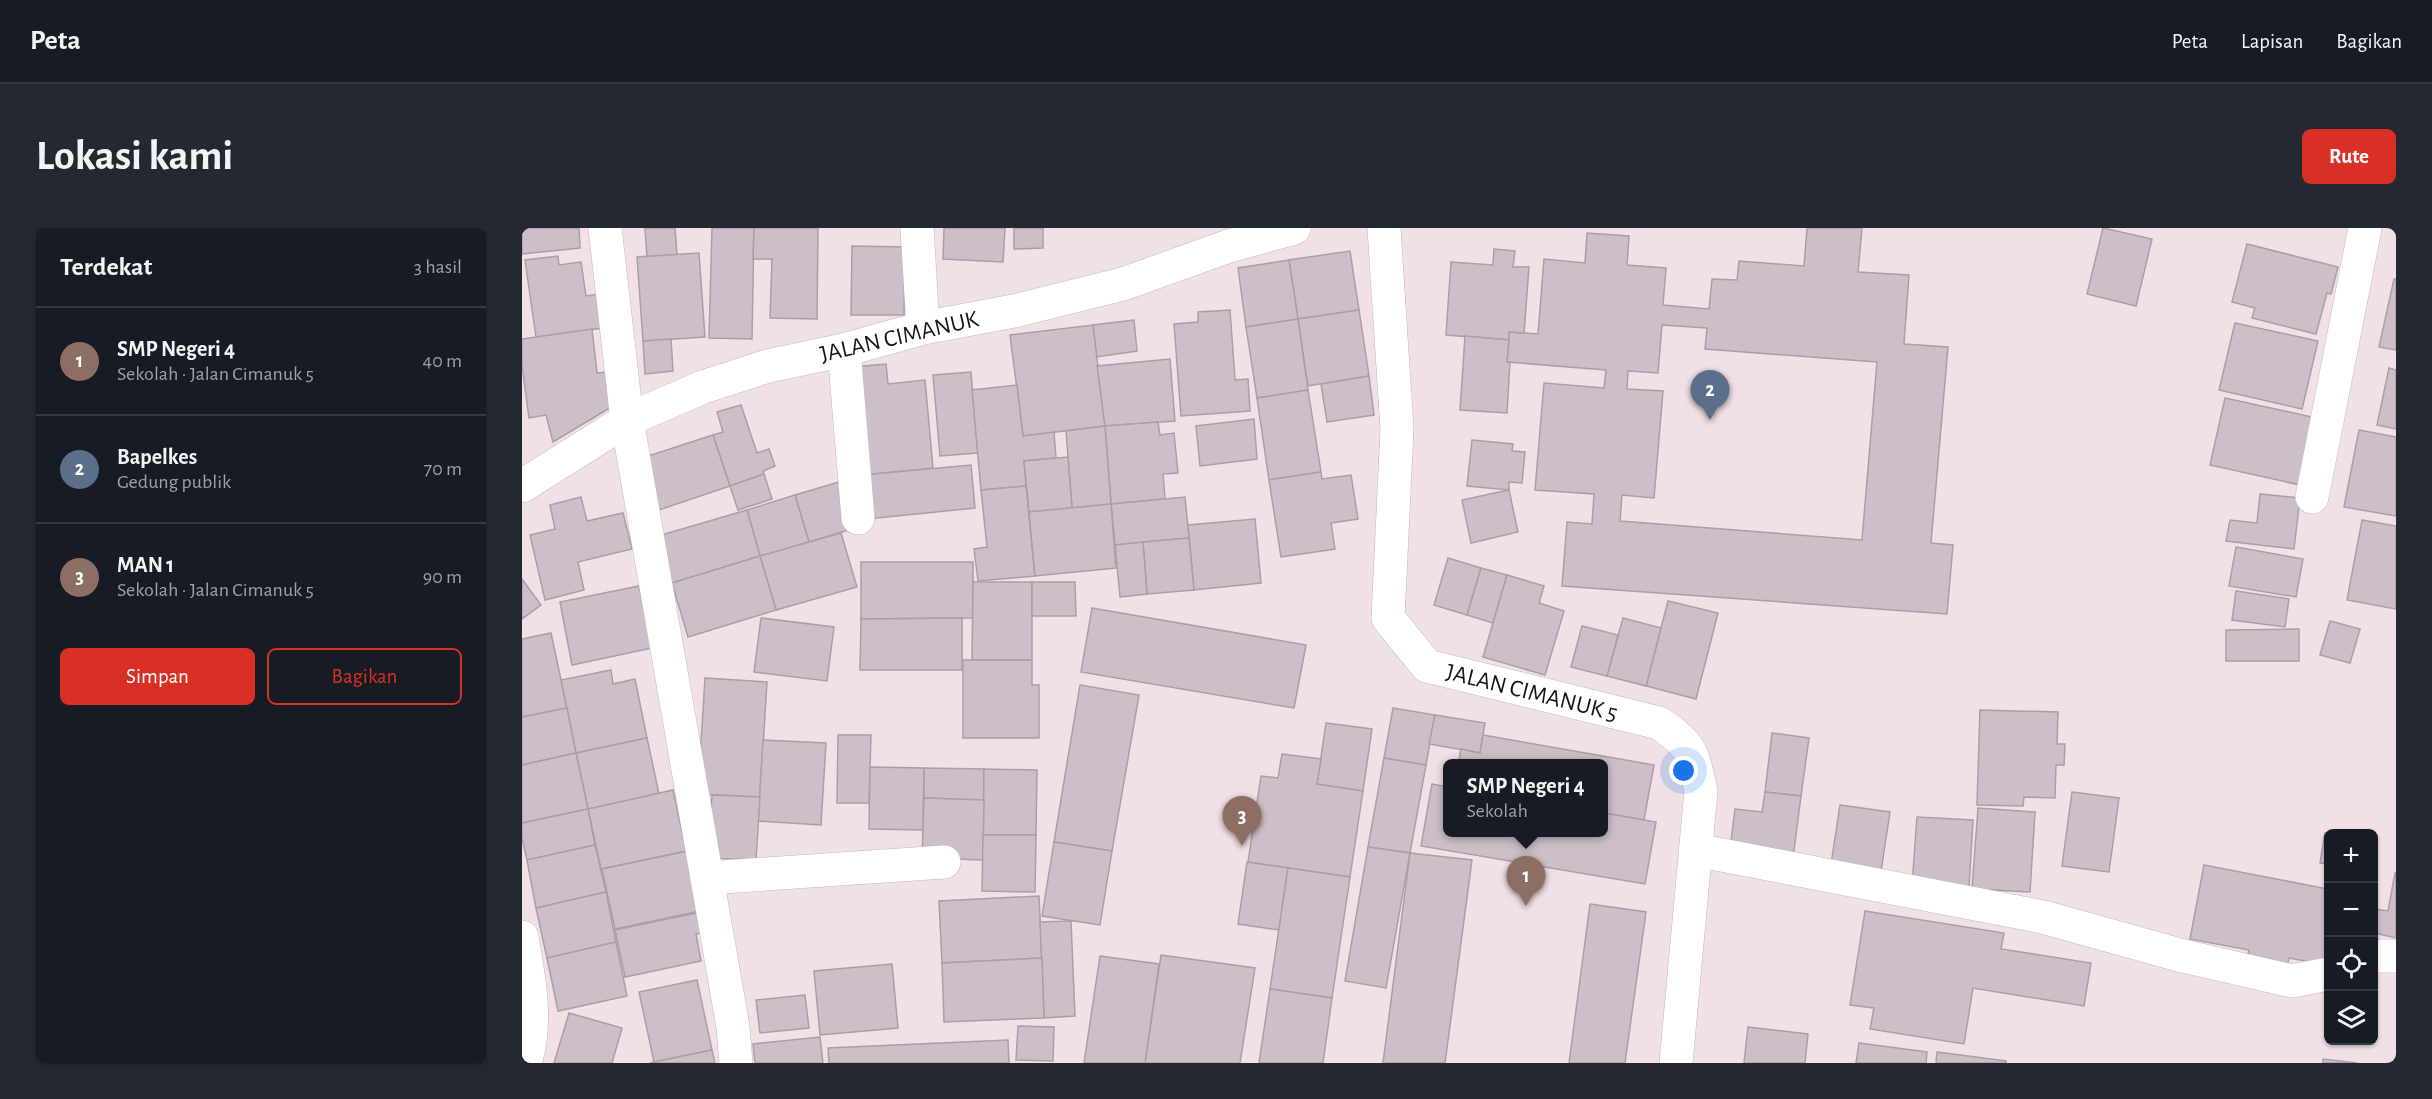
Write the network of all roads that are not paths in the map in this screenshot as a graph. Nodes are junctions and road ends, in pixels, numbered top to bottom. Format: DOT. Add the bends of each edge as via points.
graph roads {
  1 [pos="605,228"];
  2 [pos="917,228"];
  3 [pos="1294,228"];
  4 [pos="1384,228"];
  5 [pos="2365,228"];
  6 [pos="923,328"];
  7 [pos="844,350"];
  8 [pos="627,420"];
  9 [pos="522,486"];
  10 [pos="2312,497"];
  11 [pos="858,518"];
  12 [pos="1696,850"];
  13 [pos="944,862"];
  14 [pos="707,878"];
  15 [pos="522,937"];
  16 [pos="2378,956"];
  17 [pos="2396,956"];
  18 [pos="2324,975"];
  19 [pos="525,1063"];
  20 [pos="736,1063"];
  21 [pos="1676,1063"];
  1 -- 8 [label="street"];
  2 -- 6 [label="street"];
  3 -- 6 [label="street, JALAN CIMANUK" via="1229,246 1123,284"];
  4 -- 12 [label="street, JALAN CIMANUK 5" via="1397,429 1388,618 1427,666 1659,723 1682,738 1692,756 1701,791"];
  5 -- 10 [label="street"];
  6 -- 7 [label="street, JALAN CIMANUK"];
  7 -- 8 [label="street, JALAN CIMANUK" via="768,366 703,387"];
  7 -- 11 [label="street"];
  8 -- 9 [label="street, JALAN CIMANUK"];
  8 -- 14 [label="street"];
  12 -- 18 [label="street" via="2043,917 2292,981"];
  12 -- 21 [label="street, JALAN CIMANUK 5"];
  13 -- 14 [label="street"];
  14 -- 20 [label="street"];
  15 -- 19 [label="street" via="531,987 530,1047"];
  16 -- 17 [label="street"];
}
